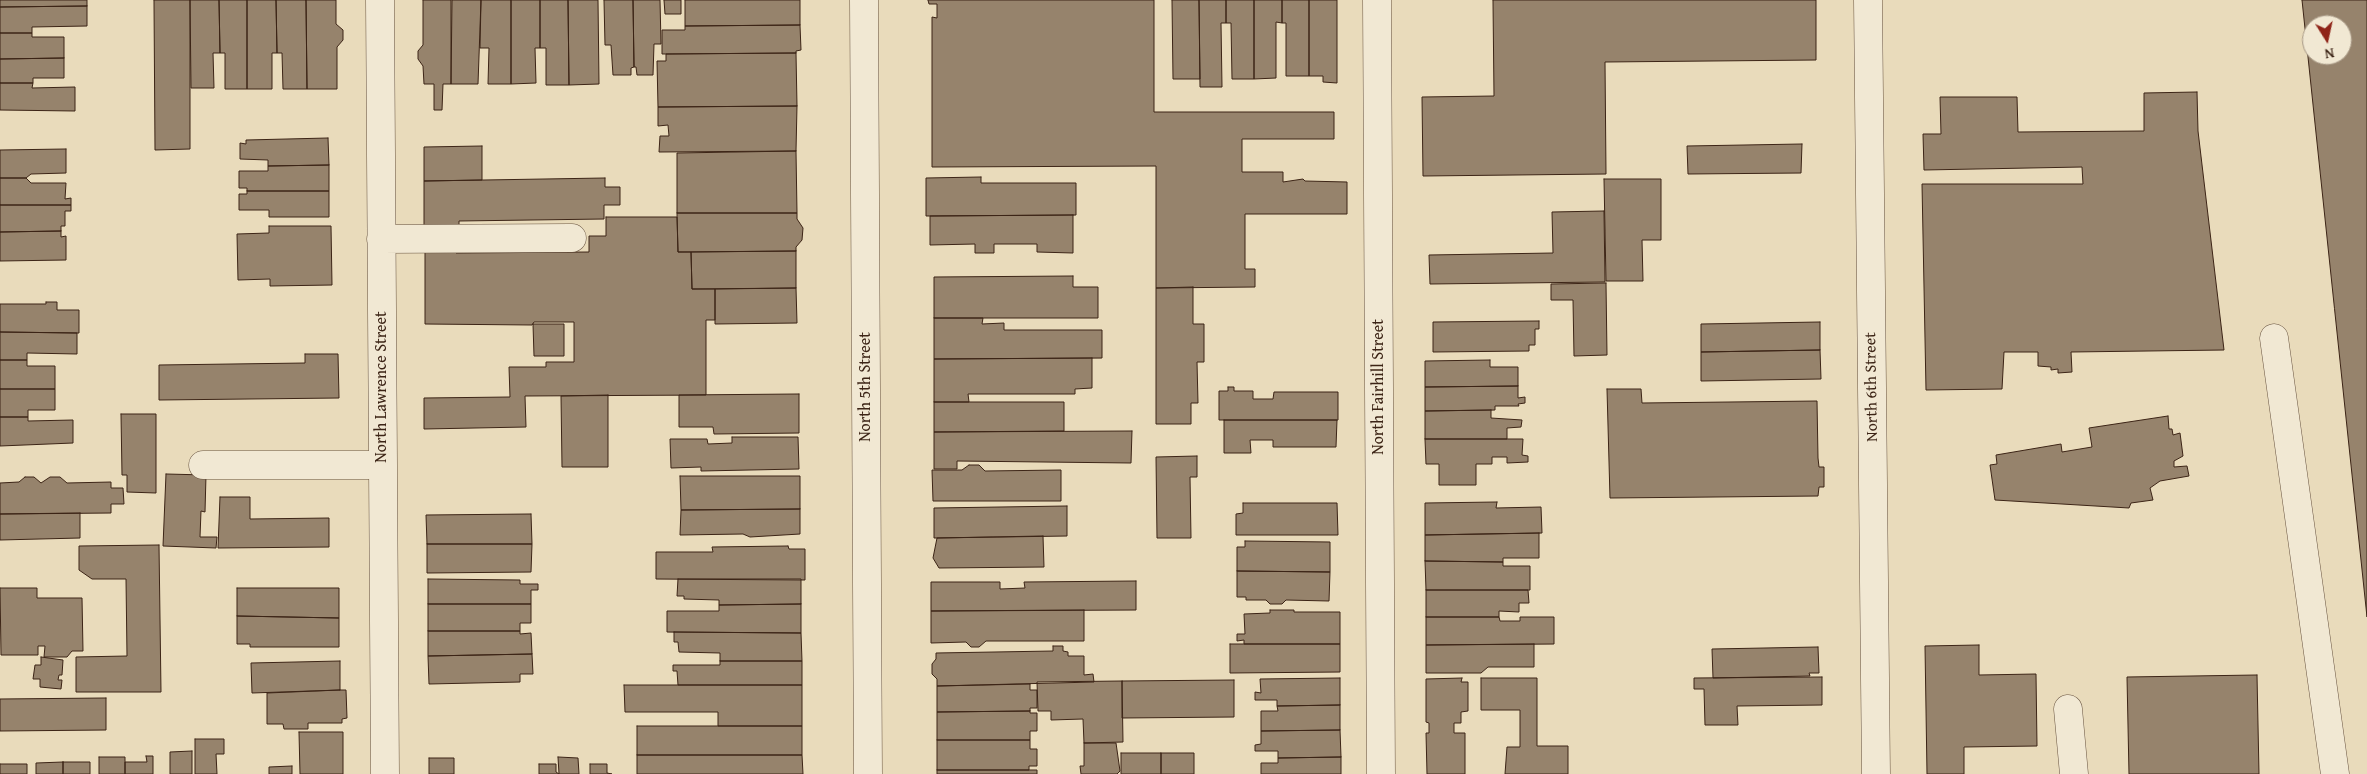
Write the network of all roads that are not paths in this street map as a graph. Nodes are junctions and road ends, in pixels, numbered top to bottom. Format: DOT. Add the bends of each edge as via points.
graph roads {
  1 [pos="380,0"];
  2 [pos="864,0"];
  3 [pos="1377,0"];
  4 [pos="1868,0"];
  5 [pos="572,238"];
  6 [pos="381,239"];
  7 [pos="2274,338"];
  8 [pos="203,465"];
  9 [pos="382,465"];
  10 [pos="2068,709"];
  11 [pos="385,774"];
  12 [pos="868,774"];
  13 [pos="1381,774"];
  14 [pos="1876,774"];
  15 [pos="2074,774"];
  16 [pos="2334,774"];
  1 -- 6 [label="street, North Lawrence Street"];
  2 -- 12 [label="street, North 5th Street"];
  3 -- 13 [label="street, North Fairhill Street"];
  4 -- 14 [label="street, North 6th Street"];
  5 -- 6 [label="street"];
  6 -- 9 [label="street, North Lawrence Street"];
  7 -- 16 [label="street"];
  8 -- 9 [label="street"];
  9 -- 11 [label="street, North Lawrence Street"];
  10 -- 15 [label="street"];
}
